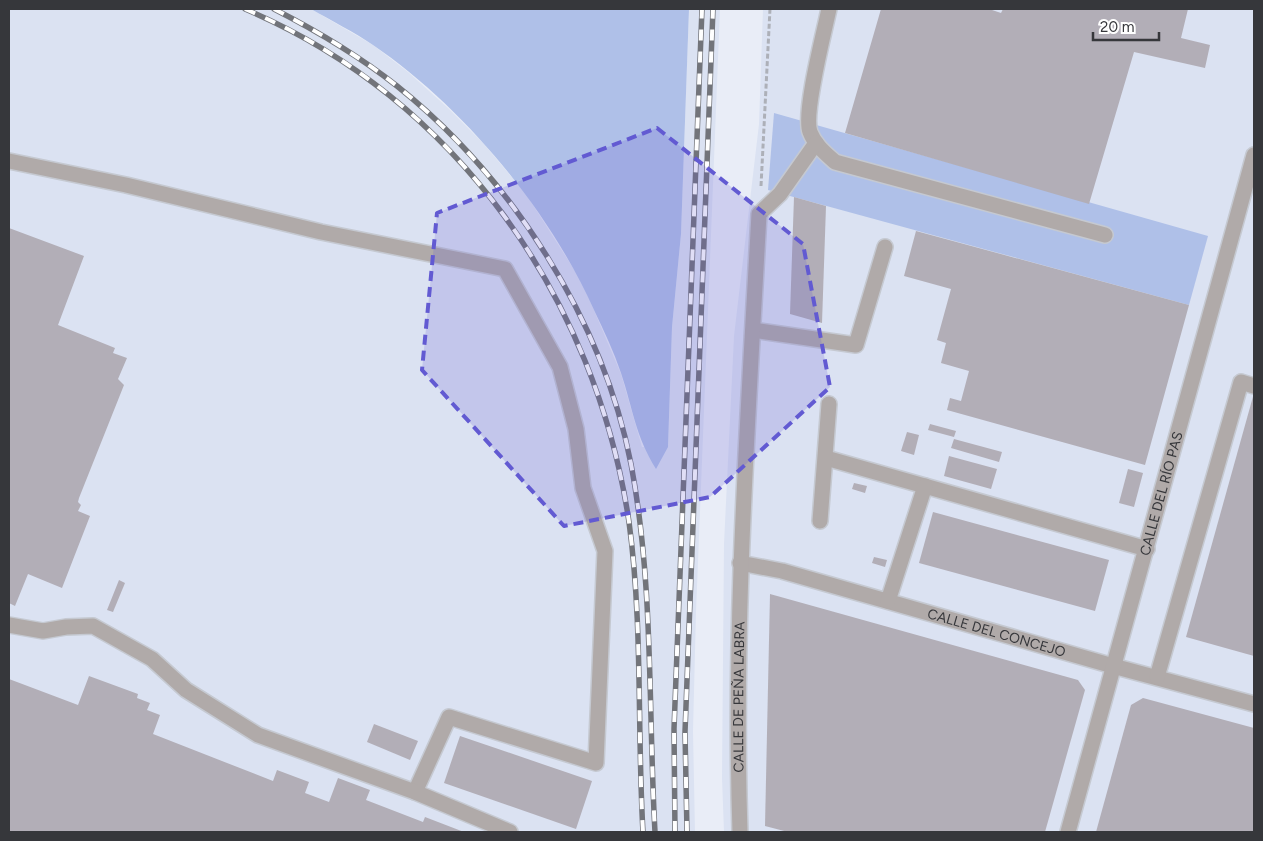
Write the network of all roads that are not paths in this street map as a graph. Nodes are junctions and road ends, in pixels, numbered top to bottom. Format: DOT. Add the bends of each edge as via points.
graph roads {
  1 [pos="829,9"];
  2 [pos="816,143"];
  3 [pos="1254,155"];
  4 [pos="9,161"];
  5 [pos="1105,235"];
  6 [pos="884,247"];
  7 [pos="753,330"];
  8 [pos="1254,386"];
  9 [pos="829,404"];
  10 [pos="826,458"];
  11 [pos="924,486"];
  12 [pos="820,521"];
  13 [pos="1146,549"];
  14 [pos="740,563"];
  15 [pos="888,601"];
  16 [pos="9,625"];
  17 [pos="1114,666"];
  18 [pos="1157,678"];
  19 [pos="1254,704"];
  20 [pos="415,792"];
  21 [pos="510,832"];
  22 [pos="740,832"];
  23 [pos="1068,832"];
  1 -- 2 [label="street" via="809,111 810,130"];
  2 -- 5 [label="street" via="835,162 851,168"];
  2 -- 7 [label="street, CALLE DE PEÑA LABRA" via="780,194 759,214"];
  3 -- 13 [label="street, CALLE DEL RÍO PAS"];
  4 -- 20 [label="street" via="505,270 560,367 576,429 583,488 605,551 596,763 449,717"];
  6 -- 7 [label="street" via="856,344"];
  7 -- 14 [label="street, CALLE DE PEÑA LABRA"];
  8 -- 18 [label="street" via="1241,382"];
  9 -- 10 [label="street"];
  10 -- 11 [label="street"];
  10 -- 12 [label="street"];
  11 -- 13 [label="street"];
  11 -- 15 [label="street"];
  13 -- 17 [label="street, CALLE DEL RÍO PAS"];
  14 -- 15 [label="street, CALLE DEL CONCEJO" via="782,571"];
  14 -- 22 [label="street, CALLE DE PEÑA LABRA"];
  15 -- 17 [label="street, CALLE DEL CONCEJO"];
  16 -- 20 [label="street" via="43,632 93,626 152,658 186,690 258,735"];
  17 -- 18 [label="street, CALLE DEL CONCEJO"];
  17 -- 23 [label="street, CALLE DEL RÍO PAS"];
  18 -- 19 [label="street, CALLE DEL CONCEJO"];
  20 -- 21 [label="street"];
}
